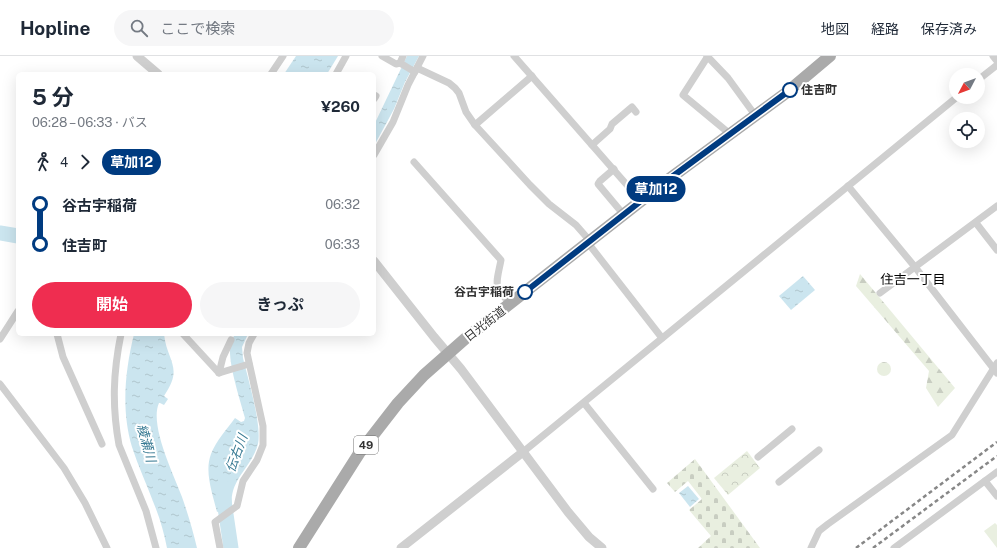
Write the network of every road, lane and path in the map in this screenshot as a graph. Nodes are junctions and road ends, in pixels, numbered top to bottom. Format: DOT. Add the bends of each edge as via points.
graph roads {
  1 [pos="137,56"];
  2 [pos="283,56"];
  3 [pos="346,56"];
  4 [pos="382,56"];
  5 [pos="423,56"];
  6 [pos="514,56"];
  7 [pos="708,56"];
  8 [pos="830,56"];
  9 [pos="993,56"];
  10 [pos="402,61"];
  11 [pos="997,65"];
  12 [pos="415,70"];
  13 [pos="156,72"];
  14 [pos="272,72"];
  15 [pos="337,72"];
  16 [pos="985,74"];
  17 [pos="532,76"];
  18 [pos="949,104"];
  19 [pos="636,112"];
  20 [pos="755,115"];
  21 [pos="475,125"];
  22 [pos="730,134"];
  23 [pos="592,145"];
  24 [pos="376,152"];
  25 [pos="414,162"];
  26 [pos="614,169"];
  27 [pos="848,186"];
  28 [pos="641,201"];
  29 [pos="997,206"];
  30 [pos="624,215"];
  31 [pos="976,223"];
  32 [pos="589,242"];
  33 [pos="997,250"];
  34 [pos="376,263"];
  35 [pos="916,267"];
  36 [pos="880,293"];
  37 [pos="510,304"];
  38 [pos="16,314"];
  39 [pos="58,336"];
  40 [pos="121,336"];
  41 [pos="185,336"];
  42 [pos="253,336"];
  43 [pos="0,338"];
  44 [pos="662,338"];
  45 [pos="231,340"];
  46 [pos="448,353"];
  47 [pos="249,364"];
  48 [pos="996,368"];
  49 [pos="218,373"];
  50 [pos="0,384"];
  51 [pos="584,403"];
  52 [pos="792,429"];
  53 [pos="102,444"];
  54 [pos="819,450"];
  55 [pos="523,452"];
  56 [pos="758,457"];
  57 [pos="997,472"];
  58 [pos="985,481"];
  59 [pos="779,482"];
  60 [pos="653,489"];
  61 [pos="997,496"];
  62 [pos="104,547"];
  63 [pos="156,548"];
  64 [pos="220,548"];
  65 [pos="299,548"];
  66 [pos="401,548"];
  67 [pos="602,548"];
  68 [pos="811,548"];
  69 [pos="894,548"];
  1 -- 13 [label="street"];
  2 -- 14 [label="street"];
  3 -- 15 [label="street"];
  4 -- 10 [label="street" via="396,64"];
  5 -- 12 [label="street"];
  6 -- 17 [label="street"];
  7 -- 20 [label="street"];
  7 -- 22 [label="street" via="683,95"];
  8 -- 20 [label="main road, 日光街道 / 49"];
  9 -- 11 [label="street"];
  10 -- 12 [label="street"];
  11 -- 16 [label="street"];
  12 -- 21 [label="street" via="449,83 455,88"];
  12 -- 24 [label="street" via="393,122"];
  17 -- 21 [label="street"];
  17 -- 23 [label="street"];
  18 -- 27 [label="street"];
  19 -- 23 [label="street" via="632,107"];
  20 -- 22 [label="main road, 日光街道 / 49"];
  21 -- 32 [label="street" via="549,204 576,224"];
  22 -- 28 [label="main road, 日光街道 / 49"];
  23 -- 26 [label="street"];
  25 -- 37 [label="street" via="501,260 496,284"];
  26 -- 28 [label="street"];
  26 -- 30 [label="street" via="598,184"];
  27 -- 35 [label="street"];
  27 -- 44 [label="street"];
  28 -- 30 [label="main road, 日光街道 / 49"];
  29 -- 31 [label="street"];
  30 -- 32 [label="main road, 日光街道 / 49"];
  31 -- 33 [label="street"];
  31 -- 35 [label="street"];
  32 -- 37 [label="main road, 日光街道 / 49"];
  32 -- 44 [label="street"];
  34 -- 46 [label="street"];
  35 -- 36 [label="street"];
  35 -- 48 [label="street"];
  37 -- 46 [label="main road, 日光街道 / 49"];
  38 -- 43 [label="street"];
  39 -- 53 [label="street" via="63,357"];
  40 -- 63 [label="street" via="114,385 117,434 119,445 146,511"];
  41 -- 49 [label="street"];
  42 -- 47 [label="street" via="247,353"];
  44 -- 51 [label="street"];
  45 -- 49 [label="street"];
  46 -- 55 [label="street"];
  46 -- 65 [label="main road, 日光街道 / 49" via="417,382 383,421 360,452"];
  47 -- 49 [label="street"];
  47 -- 64 [label="street" via="263,426 263,445 257,460 243,481 237,506 215,522"];
  48 -- 68 [label="street" via="952,434 819,531"];
  50 -- 62 [label="street" via="64,468 85,503"];
  51 -- 55 [label="street"];
  51 -- 60 [label="street"];
  52 -- 56 [label="street"];
  54 -- 59 [label="street"];
  55 -- 66 [label="street"];
  55 -- 67 [label="street" via="568,512"];
  57 -- 58 [label="street"];
  58 -- 61 [label="street"];
  58 -- 69 [label="street"];
}
